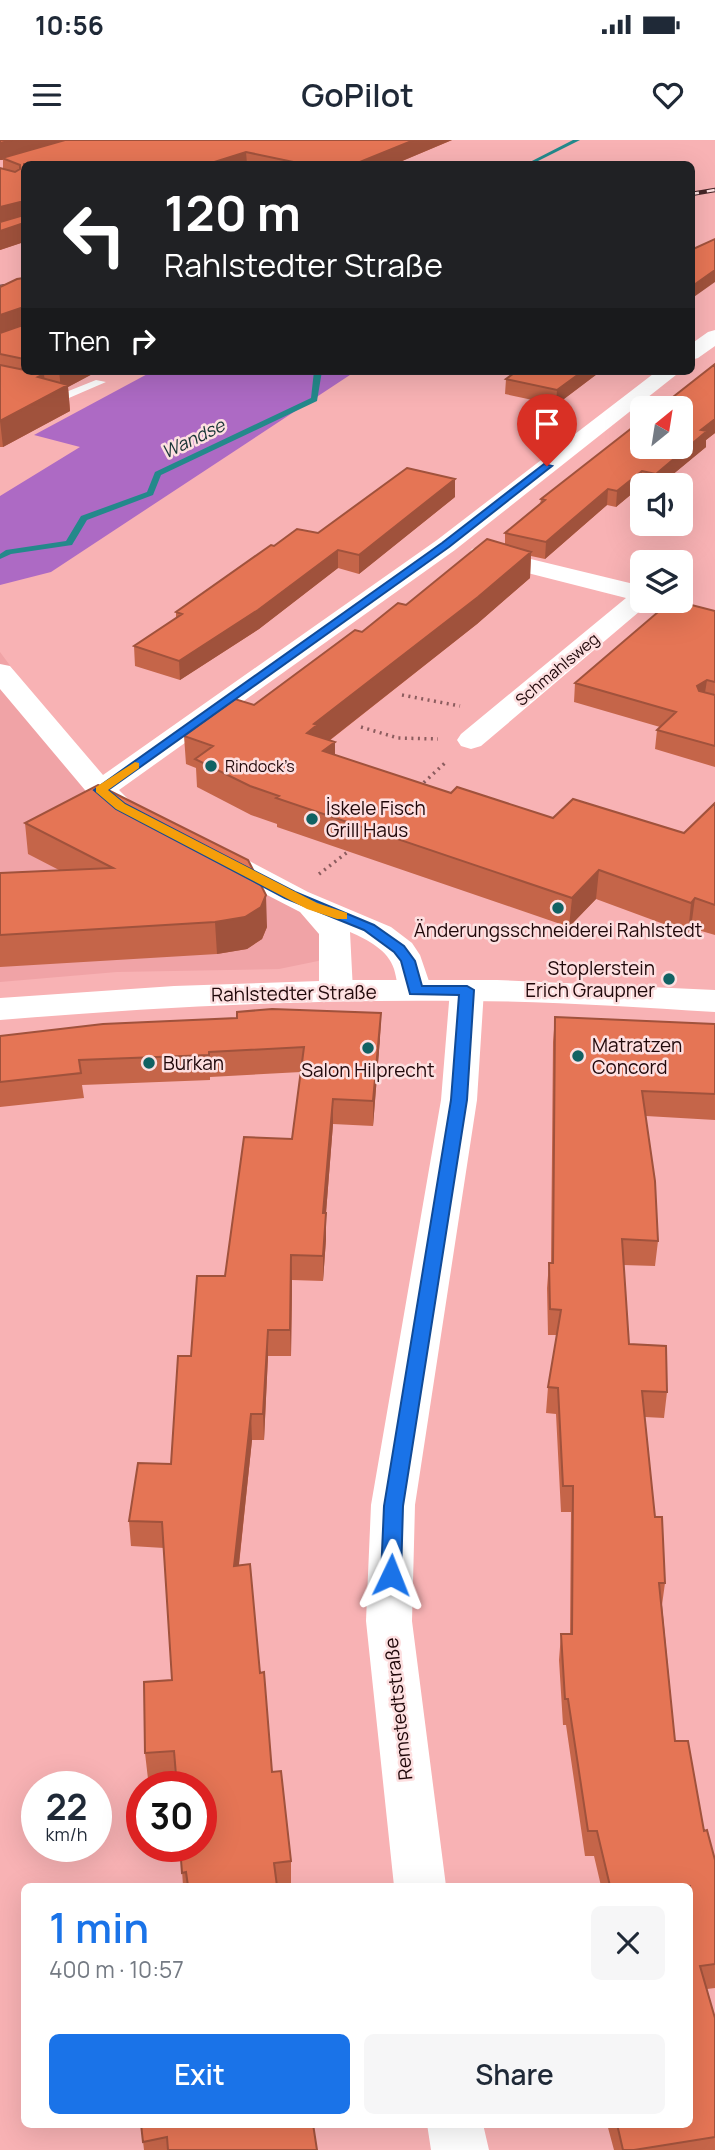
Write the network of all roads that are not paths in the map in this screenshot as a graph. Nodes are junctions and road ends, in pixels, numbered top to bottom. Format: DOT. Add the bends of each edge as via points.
graph roads {
  1 [pos="715,336"];
  2 [pos="695,351"];
  3 [pos="665,375"];
  4 [pos="100,382"];
  5 [pos="0,384"];
  6 [pos="446,545"];
  7 [pos="630,593"];
  8 [pos="630,606"];
  9 [pos="2,677"];
  10 [pos="471,740"];
  11 [pos="100,790"];
  12 [pos="145,819"];
  13 [pos="193,844"];
  14 [pos="312,906"];
  15 [pos="415,990"];
  16 [pos="467,990"];
  17 [pos="336,991"];
  18 [pos="715,1001"];
  19 [pos="0,1009"];
  20 [pos="420,1883"];
  21 [pos="457,2128"];
  22 [pos="460,2150"];
  1 -- 2 [label="street"];
  3 -- 6 [label="street"];
  4 -- 5 [label="lane" via="62,398"];
  6 -- 7 [label="street"];
  6 -- 11 [label="street"];
  8 -- 10 [label="street, Schmahlsweg"];
  9 -- 11 [label="street"];
  11 -- 12 [label="street"];
  13 -- 14 [label="street"];
  14 -- 15 [label="street" via="369,928 399,949 408,961"];
  14 -- 17 [label="street" via="335,933"];
  15 -- 16 [label="main road, Rahlstedter Straße"];
  15 -- 17 [label="main road, Rahlstedter Straße"];
  16 -- 18 [label="main road, Rahlstedter Straße"];
  16 -- 20 [label="street, Remstedtstraße" via="459,1100 393,1506 389,1621"];
  17 -- 19 [label="main road, Rahlstedter Straße" via="168,996"];
  21 -- 22 [label="street"];
}
